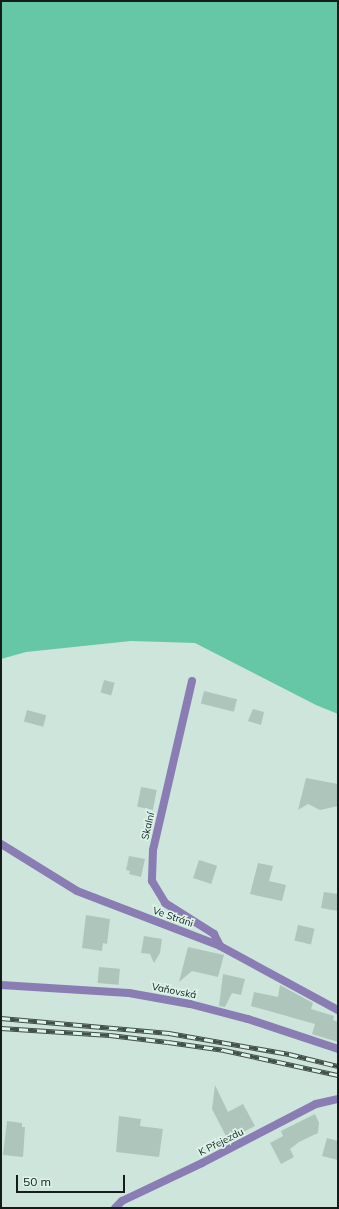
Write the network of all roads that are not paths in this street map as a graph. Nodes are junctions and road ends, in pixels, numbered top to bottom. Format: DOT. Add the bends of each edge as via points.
graph roads {
  1 [pos="192,681"];
  2 [pos="1,844"];
  3 [pos="220,946"];
  4 [pos="1,985"];
  5 [pos="338,1010"];
  6 [pos="338,1049"];
  7 [pos="338,1099"];
  8 [pos="115,1208"];
  1 -- 3 [label="street, Skalní" via="153,850 152,881 165,902 214,934"];
  2 -- 3 [label="street, Ve Stráni" via="77,891"];
  3 -- 5 [label="street, Ve Stráni"];
  4 -- 6 [label="street, Vaňovská" via="129,993 190,1004 248,1019"];
  7 -- 8 [label="street, K Přejezdu" via="316,1104 122,1201"];
}
